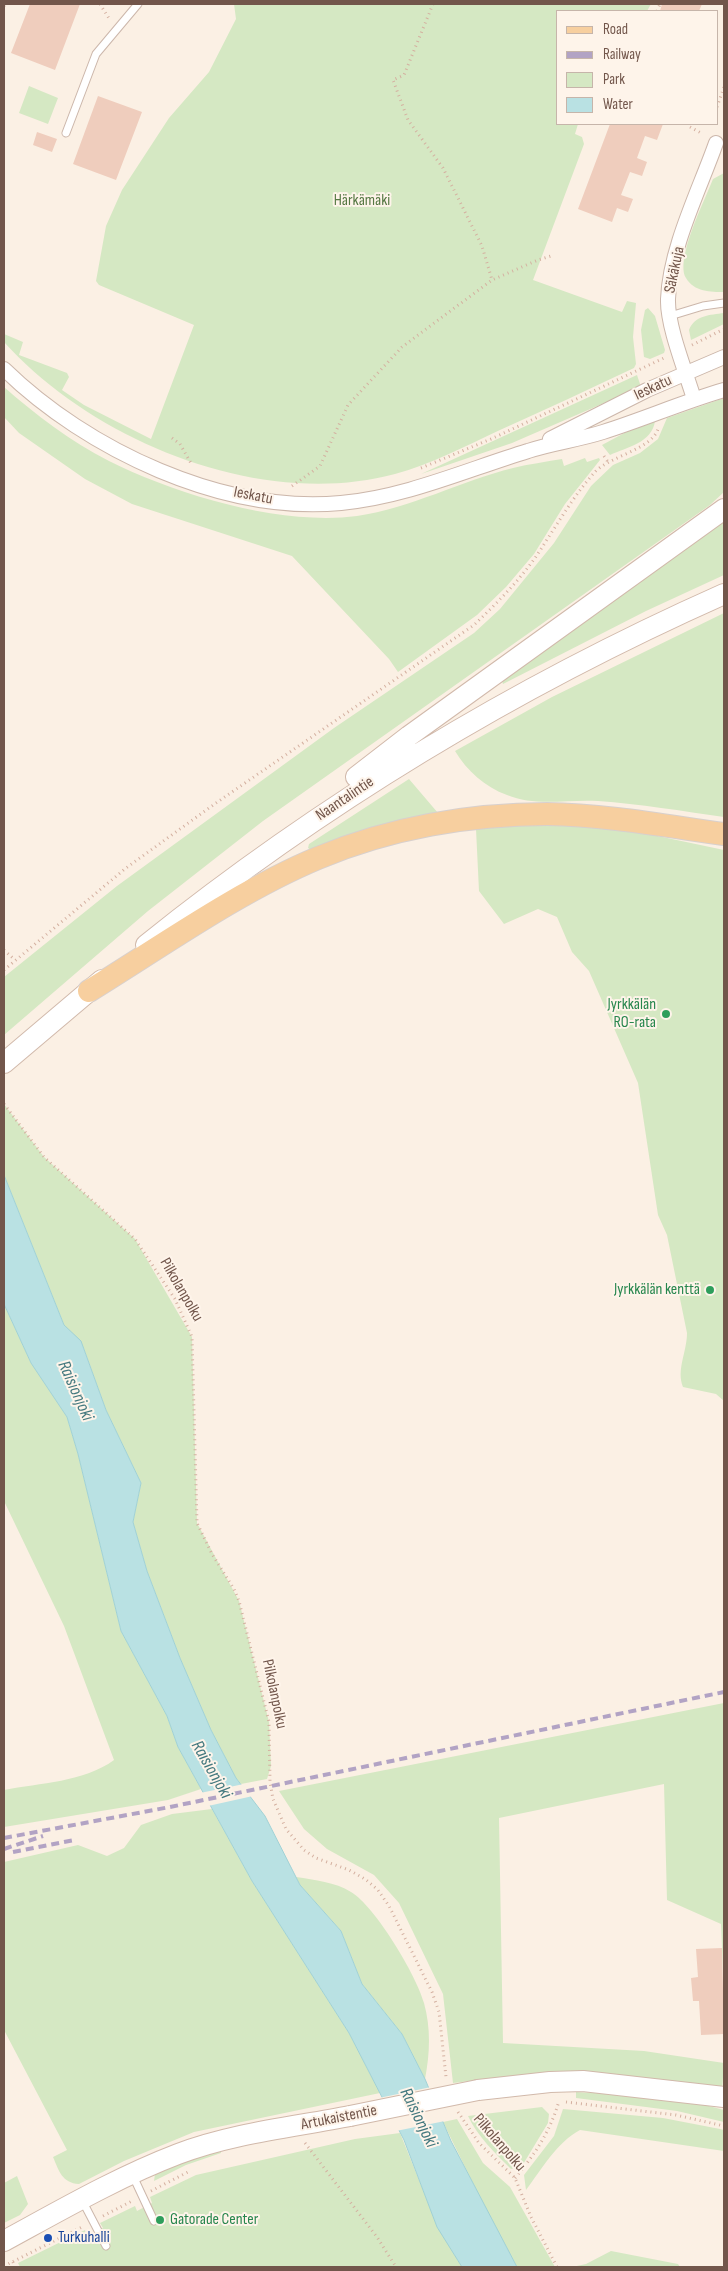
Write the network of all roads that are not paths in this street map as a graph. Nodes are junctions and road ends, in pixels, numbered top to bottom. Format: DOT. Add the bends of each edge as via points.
graph roads {
  1 [pos="138,4"];
  2 [pos="66,133"];
  3 [pos="711,139"];
  4 [pos="724,303"];
  5 [pos="670,316"];
  6 [pos="724,357"];
  7 [pos="4,369"];
  8 [pos="686,373"];
  9 [pos="724,390"];
  10 [pos="694,399"];
  11 [pos="530,450"];
  12 [pos="724,509"];
  13 [pos="724,594"];
  14 [pos="724,834"];
  15 [pos="264,854"];
  16 [pos="88,991"];
  17 [pos="7,1059"];
  18 [pos="724,2097"];
  19 [pos="132,2174"];
  20 [pos="82,2199"];
  21 [pos="154,2221"];
  22 [pos="4,2240"];
  23 [pos="106,2246"];
  1 -- 2 [label="lane" via="96,54"];
  3 -- 5 [label="street, Säkäkuja" via="677,250 668,300"];
  4 -- 5 [label="lane"];
  5 -- 8 [label="street, Säkäkuja"];
  6 -- 8 [label="street, Ieskatu"];
  7 -- 11 [label="street, Ieskatu" via="58,414 105,445 207,487 255,498 319,504 373,499"];
  8 -- 10 [label="street, Säkäkuja"];
  8 -- 11 [label="street, Ieskatu"];
  9 -- 10 [label="street, Ieskatu"];
  10 -- 11 [label="street, Ieskatu" via="604,432"];
  12 -- 15 [label="main road" via="409,736"];
  13 -- 15 [label="main road, Naantalintie" via="586,659 460,727 368,783"];
  14 -- 16 [label="main road" via="548,814 465,819 403,831 319,858 288,872"];
  15 -- 16 [label="main road, Naantalintie" via="216,888"];
  16 -- 17 [label="main road, Naantalintie"];
  18 -- 19 [label="main road, Artukaistentie, bridge" via="583,2081 478,2090 214,2143"];
  19 -- 20 [label="main road, Artukaistentie"];
  19 -- 21 [label="lane"];
  20 -- 22 [label="main road, Artukaistentie"];
  20 -- 23 [label="lane"];
}
